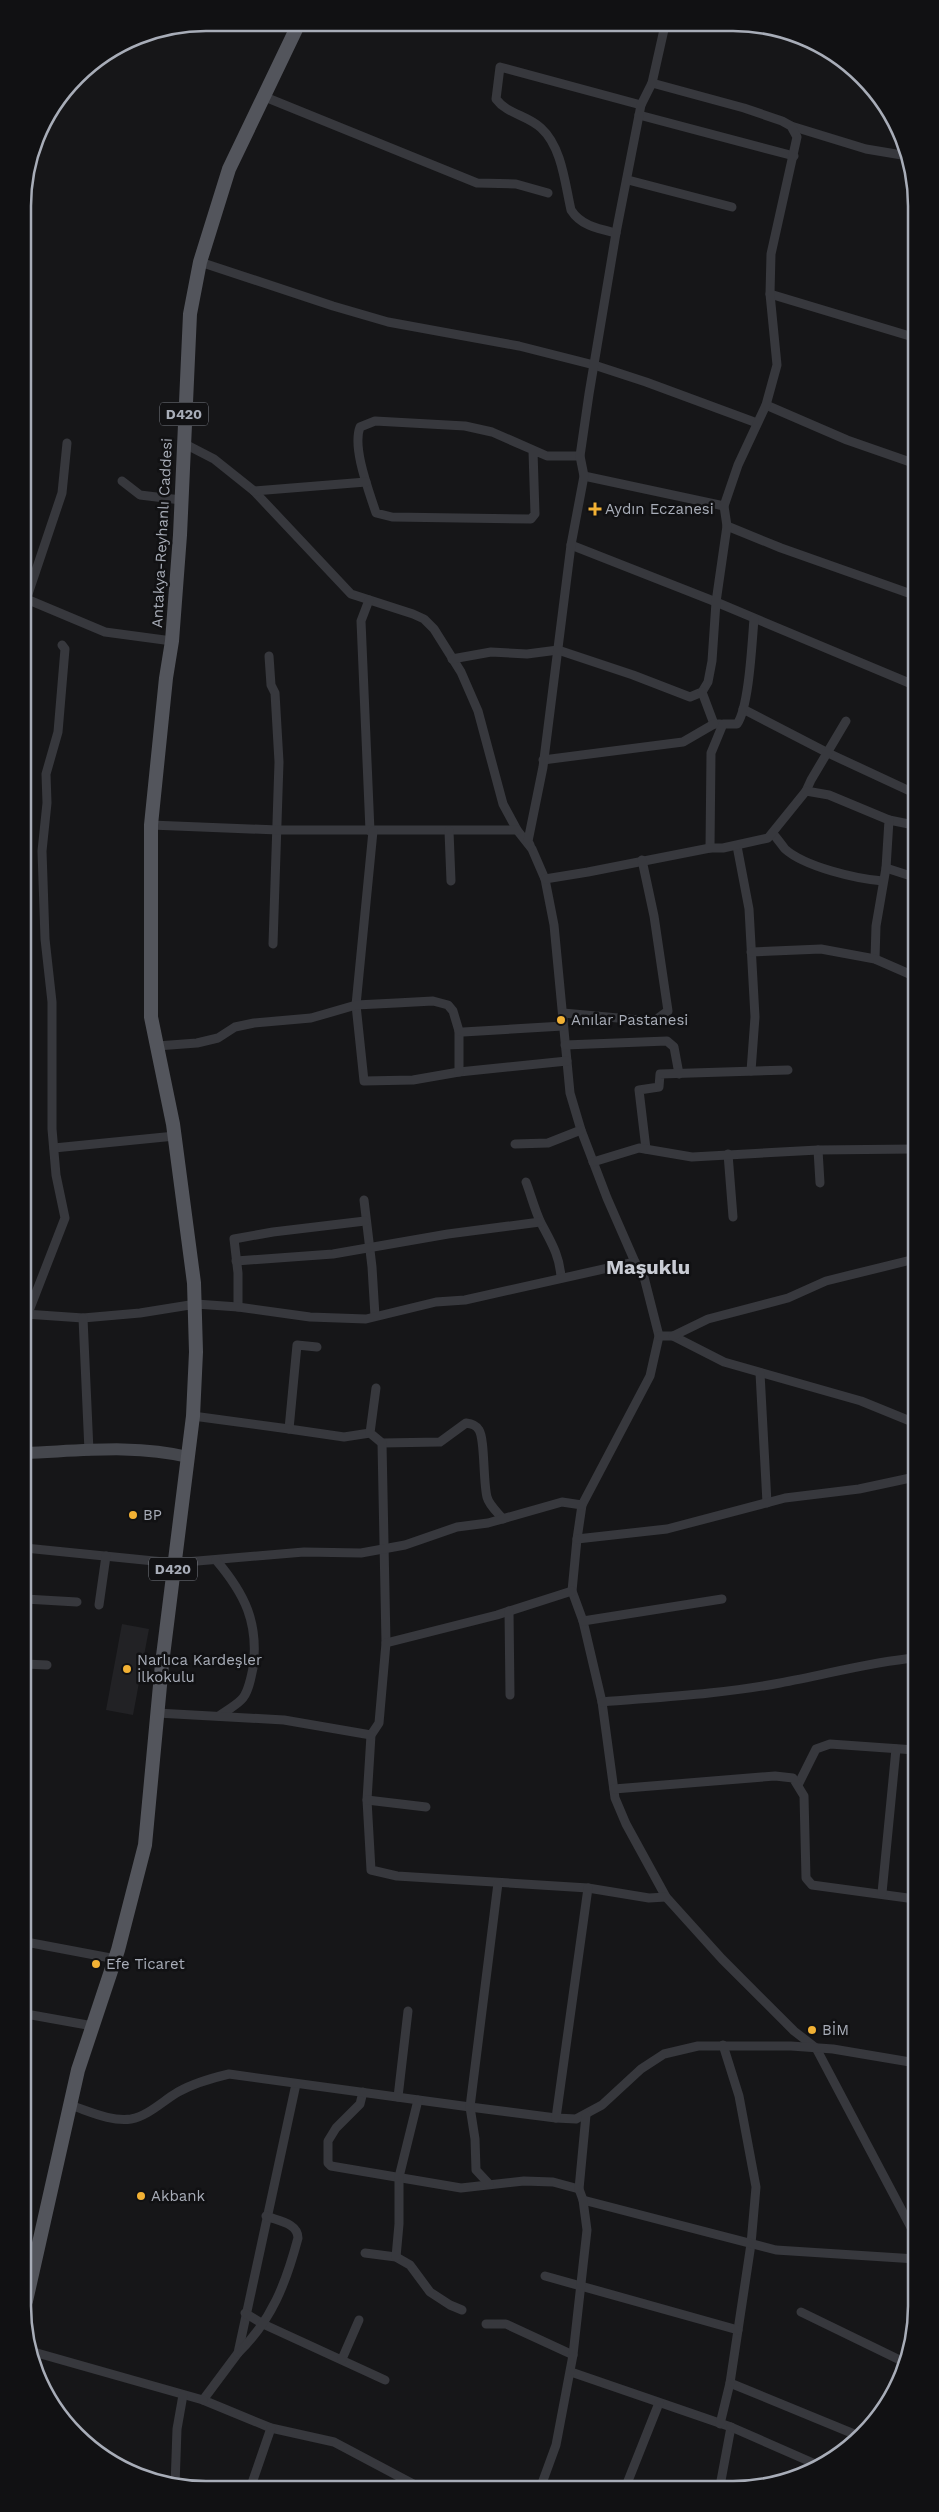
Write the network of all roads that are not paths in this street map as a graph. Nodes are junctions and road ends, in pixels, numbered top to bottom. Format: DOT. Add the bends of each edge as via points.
graph roads {
  1 [pos="664,31"];
  2 [pos="295,32"];
  3 [pos="652,83"];
  4 [pos="265,97"];
  5 [pos="640,110"];
  6 [pos="791,126"];
  7 [pos="900,155"];
  8 [pos="794,156"];
  9 [pos="628,180"];
  10 [pos="548,193"];
  11 [pos="732,207"];
  12 [pos="616,233"];
  13 [pos="200,262"];
  14 [pos="770,294"];
  15 [pos="908,335"];
  16 [pos="594,365"];
  17 [pos="766,405"];
  18 [pos="757,423"];
  19 [pos="67,443"];
  20 [pos="183,443"];
  21 [pos="533,451"];
  22 [pos="580,456"];
  23 [pos="908,461"];
  24 [pos="584,476"];
  25 [pos="122,481"];
  26 [pos="366,482"];
  27 [pos="254,491"];
  28 [pos="181,500"];
  29 [pos="724,506"];
  30 [pos="728,526"];
  31 [pos="571,546"];
  32 [pos="32,579"];
  33 [pos="908,593"];
  34 [pos="368,600"];
  35 [pos="32,602"];
  36 [pos="716,602"];
  37 [pos="754,619"];
  38 [pos="172,641"];
  39 [pos="62,645"];
  40 [pos="558,650"];
  41 [pos="269,656"];
  42 [pos="452,659"];
  43 [pos="908,682"];
  44 [pos="702,692"];
  45 [pos="743,709"];
  46 [pos="846,721"];
  47 [pos="719,724"];
  48 [pos="828,753"];
  49 [pos="543,760"];
  50 [pos="908,790"];
  51 [pos="806,791"];
  52 [pos="889,820"];
  53 [pos="908,824"];
  54 [pos="151,825"];
  55 [pos="278,830"];
  56 [pos="517,830"];
  57 [pos="371,831"];
  58 [pos="449,831"];
  59 [pos="773,834"];
  60 [pos="737,846"];
  61 [pos="710,848"];
  62 [pos="532,849"];
  63 [pos="642,860"];
  64 [pos="886,868"];
  65 [pos="908,875"];
  66 [pos="545,879"];
  67 [pos="451,881"];
  68 [pos="884,882"];
  69 [pos="273,944"];
  70 [pos="751,952"];
  71 [pos="875,959"];
  72 [pos="908,973"];
  73 [pos="356,1005"];
  74 [pos="563,1013"];
  75 [pos="563,1026"];
  76 [pos="459,1030"];
  77 [pos="565,1045"];
  78 [pos="157,1046"];
  79 [pos="567,1062"];
  80 [pos="788,1070"];
  81 [pos="751,1071"];
  82 [pos="460,1072"];
  83 [pos="678,1074"];
  84 [pos="581,1130"];
  85 [pos="175,1136"];
  86 [pos="515,1144"];
  87 [pos="54,1148"];
  88 [pos="646,1149"];
  89 [pos="908,1149"];
  90 [pos="818,1150"];
  91 [pos="728,1154"];
  92 [pos="593,1162"];
  93 [pos="526,1182"];
  94 [pos="820,1183"];
  95 [pos="364,1200"];
  96 [pos="733,1217"];
  97 [pos="364,1221"];
  98 [pos="540,1222"];
  99 [pos="370,1249"];
  100 [pos="236,1261"];
  101 [pos="635,1262"];
  102 [pos="907,1263"];
  103 [pos="561,1278"];
  104 [pos="31,1301"];
  105 [pos="196,1304"];
  106 [pos="238,1307"];
  107 [pos="375,1316"];
  108 [pos="31,1317"];
  109 [pos="83,1318"];
  110 [pos="659,1336"];
  111 [pos="674,1336"];
  112 [pos="317,1347"];
  113 [pos="760,1373"];
  114 [pos="376,1388"];
  115 [pos="193,1416"];
  116 [pos="907,1420"];
  117 [pos="289,1429"];
  118 [pos="370,1433"];
  119 [pos="382,1443"];
  120 [pos="89,1451"];
  121 [pos="31,1453"];
  122 [pos="188,1457"];
  123 [pos="907,1479"];
  124 [pos="767,1503"];
  125 [pos="582,1505"];
  126 [pos="503,1519"];
  127 [pos="577,1539"];
  128 [pos="31,1549"];
  129 [pos="382,1549"];
  130 [pos="106,1556"];
  131 [pos="216,1560"];
  132 [pos="174,1563"];
  133 [pos="572,1591"];
  134 [pos="31,1599"];
  135 [pos="722,1599"];
  136 [pos="77,1602"];
  137 [pos="99,1605"];
  138 [pos="509,1611"];
  139 [pos="584,1621"];
  140 [pos="386,1643"];
  141 [pos="907,1659"];
  142 [pos="31,1664"];
  143 [pos="47,1665"];
  144 [pos="510,1695"];
  145 [pos="602,1702"];
  146 [pos="157,1713"];
  147 [pos="219,1716"];
  148 [pos="371,1736"];
  149 [pos="896,1749"];
  150 [pos="907,1750"];
  151 [pos="798,1785"];
  152 [pos="614,1789"];
  153 [pos="367,1800"];
  154 [pos="426,1806"];
  155 [pos="498,1882"];
  156 [pos="588,1888"];
  157 [pos="882,1893"];
  158 [pos="666,1897"];
  159 [pos="907,1897"];
  160 [pos="31,1943"];
  161 [pos="116,1959"];
  162 [pos="408,2011"];
  163 [pos="31,2015"];
  164 [pos="93,2026"];
  165 [pos="801,2037"];
  166 [pos="723,2045"];
  167 [pos="791,2046"];
  168 [pos="816,2048"];
  169 [pos="907,2062"];
  170 [pos="296,2084"];
  171 [pos="362,2092"];
  172 [pos="398,2097"];
  173 [pos="418,2100"];
  174 [pos="70,2105"];
  175 [pos="470,2107"];
  176 [pos="586,2115"];
  177 [pos="556,2118"];
  178 [pos="398,2176"];
  179 [pos="489,2184"];
  180 [pos="579,2189"];
  181 [pos="584,2200"];
  182 [pos="266,2216"];
  183 [pos="907,2220"];
  184 [pos="751,2244"];
  185 [pos="365,2254"];
  186 [pos="396,2258"];
  187 [pos="907,2258"];
  188 [pos="545,2276"];
  189 [pos="31,2279"];
  190 [pos="580,2285"];
  191 [pos="462,2310"];
  192 [pos="801,2312"];
  193 [pos="245,2313"];
  194 [pos="359,2320"];
  195 [pos="263,2324"];
  196 [pos="486,2324"];
  197 [pos="738,2330"];
  198 [pos="38,2353"];
  199 [pos="238,2353"];
  200 [pos="573,2355"];
  201 [pos="342,2359"];
  202 [pos="899,2360"];
  203 [pos="571,2372"];
  204 [pos="385,2380"];
  205 [pos="730,2383"];
  206 [pos="183,2395"];
  207 [pos="203,2400"];
  208 [pos="659,2403"];
  209 [pos="720,2424"];
  210 [pos="731,2427"];
  211 [pos="271,2428"];
  212 [pos="852,2433"];
  213 [pos="811,2462"];
  214 [pos="175,2478"];
  215 [pos="253,2481"];
  216 [pos="408,2481"];
  217 [pos="543,2481"];
  218 [pos="628,2481"];
  219 [pos="721,2481"];
  1 -- 3 [label="street"];
  2 -- 4 [label="main road, Antakya-Reyhanlı Caddesi / D420"];
  3 -- 5 [label="street"];
  3 -- 6 [label="street" via="744,108"];
  4 -- 10 [label="street" via="478,183 516,184"];
  4 -- 13 [label="main road, Antakya-Reyhanlı Caddesi / D420" via="229,169"];
  5 -- 8 [label="street"];
  5 -- 9 [label="street"];
  5 -- 12 [label="street" via="500,67 496,98 502,107 540,127 550,139 575,216 589,226"];
  6 -- 7 [label="street" via="866,149"];
  6 -- 8 [label="street" via="797,137"];
  8 -- 14 [label="street" via="771,254"];
  9 -- 11 [label="street"];
  9 -- 12 [label="street"];
  12 -- 16 [label="street"];
  13 -- 16 [label="street" via="388,322 519,346"];
  13 -- 20 [label="main road, Antakya-Reyhanlı Caddesi / D420" via="190,314"];
  14 -- 15 [label="street"];
  14 -- 17 [label="street" via="778,365"];
  16 -- 18 [label="street"];
  16 -- 22 [label="street"];
  17 -- 18 [label="street"];
  17 -- 23 [label="street" via="847,440"];
  18 -- 29 [label="street"];
  19 -- 32 [label="street" via="62,493"];
  20 -- 27 [label="street" via="214,459"];
  20 -- 28 [label="main road, Antakya-Reyhanlı Caddesi / D420"];
  21 -- 22 [label="street" via="547,456"];
  21 -- 26 [label="street" via="492,432 465,426 375,421 360,427 356,436"];
  21 -- 26 [label="street" via="535,514 530,519 376,514"];
  22 -- 24 [label="street"];
  24 -- 29 [label="street"];
  24 -- 31 [label="street"];
  25 -- 28 [label="street" via="140,495"];
  26 -- 27 [label="street"];
  27 -- 34 [label="street" via="337,582 351,594"];
  28 -- 38 [label="main road, Antakya-Reyhanlı Caddesi / D420"];
  29 -- 30 [label="street"];
  30 -- 33 [label="street"];
  30 -- 36 [label="street"];
  31 -- 36 [label="street"];
  31 -- 40 [label="street"];
  34 -- 42 [label="street" via="424,619"];
  34 -- 57 [label="street" via="361,621"];
  35 -- 38 [label="street" via="105,632"];
  36 -- 37 [label="street"];
  36 -- 44 [label="street" via="712,661 708,682"];
  37 -- 43 [label="street"];
  37 -- 45 [label="street"];
  38 -- 54 [label="main road, Antakya-Reyhanlı Caddesi / D420"];
  39 -- 87 [label="street" via="65,649 58,732 46,774 47,803 42,851 45,939 52,1002"];
  40 -- 42 [label="street" via="527,654 491,652"];
  40 -- 44 [label="street" via="690,697"];
  40 -- 49 [label="street"];
  41 -- 55 [label="street" via="279,762"];
  42 -- 56 [label="street" via="478,711 503,804"];
  44 -- 47 [label="street"];
  45 -- 47 [label="street" via="743,717 737,724"];
  45 -- 48 [label="street"];
  46 -- 48 [label="street"];
  47 -- 49 [label="street" via="682,742"];
  47 -- 61 [label="street" via="711,753"];
  48 -- 50 [label="street"];
  48 -- 51 [label="street"];
  49 -- 62 [label="street" via="528,841"];
  51 -- 52 [label="street" via="829,795"];
  51 -- 59 [label="street"];
  52 -- 53 [label="street"];
  52 -- 64 [label="street"];
  54 -- 55 [label="street"];
  54 -- 78 [label="main road, D420" via="151,1017"];
  55 -- 57 [label="street"];
  55 -- 69 [label="street"];
  56 -- 58 [label="street"];
  56 -- 62 [label="street"];
  57 -- 58 [label="street"];
  57 -- 73 [label="street"];
  58 -- 67 [label="street"];
  59 -- 60 [label="street"];
  59 -- 68 [label="street" via="786,850 818,866"];
  60 -- 61 [label="street"];
  60 -- 70 [label="street" via="749,909"];
  61 -- 63 [label="street"];
  62 -- 66 [label="street"];
  63 -- 66 [label="street"];
  63 -- 74 [label="street" via="668,1011 651,1021"];
  64 -- 65 [label="street"];
  64 -- 68 [label="street"];
  66 -- 74 [label="street" via="554,925"];
  68 -- 71 [label="street" via="876,926"];
  70 -- 71 [label="street" via="821,949"];
  70 -- 81 [label="street" via="755,1017"];
  71 -- 72 [label="street"];
  73 -- 76 [label="street" via="433,1001 448,1005"];
  73 -- 78 [label="street" via="311,1018 235,1027 218,1038 197,1043"];
  73 -- 82 [label="street" via="364,1081 413,1080"];
  74 -- 75 [label="street"];
  75 -- 76 [label="street"];
  75 -- 77 [label="street"];
  76 -- 82 [label="street"];
  77 -- 79 [label="street"];
  77 -- 83 [label="street" via="667,1040 674,1047"];
  78 -- 85 [label="main road, D420"];
  79 -- 82 [label="street"];
  79 -- 84 [label="street" via="570,1093"];
  80 -- 81 [label="street"];
  81 -- 83 [label="street"];
  83 -- 88 [label="street" via="660,1074 660,1087 638,1090"];
  84 -- 86 [label="street" via="548,1143"];
  84 -- 92 [label="street"];
  85 -- 87 [label="street"];
  85 -- 105 [label="main road, D420"];
  87 -- 104 [label="street" via="65,1218"];
  88 -- 91 [label="street" via="692,1157"];
  88 -- 92 [label="street" via="639,1148"];
  89 -- 90 [label="street"];
  90 -- 91 [label="street"];
  90 -- 94 [label="street"];
  91 -- 96 [label="street"];
  92 -- 101 [label="street"];
  93 -- 98 [label="street"];
  95 -- 97 [label="street"];
  97 -- 99 [label="street"];
  97 -- 100 [label="street" via="234,1239"];
  98 -- 99 [label="street" via="448,1234"];
  98 -- 103 [label="street" via="560,1263"];
  99 -- 100 [label="street"];
  99 -- 107 [label="street"];
  100 -- 106 [label="street"];
  101 -- 103 [label="street"];
  101 -- 110 [label="street" via="644,1277"];
  102 -- 111 [label="street" via="826,1281 788,1298 708,1320"];
  103 -- 107 [label="street"];
  105 -- 106 [label="street"];
  105 -- 109 [label="street" via="140,1314"];
  105 -- 115 [label="main road, D420"];
  106 -- 107 [label="street" via="310,1317 366,1319"];
  108 -- 109 [label="street"];
  109 -- 120 [label="street"];
  110 -- 111 [label="street"];
  110 -- 125 [label="street" via="650,1376"];
  111 -- 113 [label="street" via="724,1362"];
  112 -- 117 [label="street" via="297,1345"];
  113 -- 116 [label="street" via="861,1401"];
  113 -- 124 [label="street"];
  114 -- 118 [label="street"];
  115 -- 117 [label="street"];
  115 -- 122 [label="main road, D420"];
  117 -- 118 [label="street" via="344,1437"];
  118 -- 119 [label="street"];
  119 -- 126 [label="street" via="440,1442 466,1423 473,1424 482,1436 487,1498"];
  119 -- 129 [label="street"];
  120 -- 121 [label="main road"];
  120 -- 122 [label="main road" via="165,1451"];
  122 -- 132 [label="main road, D420"];
  123 -- 124 [label="street"];
  124 -- 127 [label="street" via="667,1529"];
  125 -- 126 [label="street" via="562,1502"];
  125 -- 127 [label="street"];
  126 -- 129 [label="street"];
  127 -- 133 [label="street"];
  128 -- 130 [label="street"];
  129 -- 131 [label="street" via="361,1553 266,1554"];
  129 -- 140 [label="street"];
  130 -- 132 [label="street"];
  130 -- 137 [label="street"];
  131 -- 132 [label="street"];
  131 -- 147 [label="street" via="237,1585 252,1624 255,1653 252,1678 242,1700"];
  132 -- 146 [label="main road, D420"];
  133 -- 138 [label="street"];
  133 -- 139 [label="street"];
  134 -- 136 [label="street"];
  135 -- 139 [label="street"];
  138 -- 140 [label="street"];
  138 -- 144 [label="street"];
  139 -- 145 [label="street"];
  140 -- 148 [label="street" via="379,1723"];
  141 -- 145 [label="street" via="733,1690"];
  142 -- 143 [label="street"];
  145 -- 152 [label="street"];
  146 -- 147 [label="street"];
  146 -- 161 [label="main road, D420" via="145,1845"];
  147 -- 148 [label="street" via="284,1720"];
  148 -- 153 [label="street"];
  149 -- 150 [label="street"];
  149 -- 151 [label="street" via="830,1744 816,1750"];
  149 -- 157 [label="street"];
  151 -- 152 [label="street" via="793,1778 775,1776"];
  151 -- 157 [label="street" via="804,1796 806,1878 812,1885"];
  152 -- 158 [label="street" via="626,1824"];
  153 -- 154 [label="street"];
  153 -- 155 [label="street" via="371,1870 397,1876"];
  155 -- 156 [label="street"];
  155 -- 175 [label="street"];
  156 -- 158 [label="street" via="649,1898"];
  156 -- 177 [label="street"];
  157 -- 159 [label="street"];
  158 -- 165 [label="street" via="722,1959"];
  160 -- 161 [label="street"];
  161 -- 164 [label="main road, D420"];
  162 -- 172 [label="street"];
  163 -- 164 [label="street"];
  164 -- 174 [label="main road, D420"];
  165 -- 167 [label="street"];
  165 -- 168 [label="street"];
  166 -- 167 [label="street"];
  166 -- 176 [label="street" via="698,2046 664,2054"];
  166 -- 184 [label="street" via="739,2096 756,2187"];
  167 -- 168 [label="street"];
  168 -- 169 [label="street"];
  168 -- 183 [label="street"];
  170 -- 171 [label="street"];
  170 -- 174 [label="street" via="229,2074 180,2091 132,2119 112,2118"];
  170 -- 182 [label="street"];
  171 -- 172 [label="street"];
  171 -- 178 [label="street" via="360,2104 328,2141 328,2163"];
  172 -- 173 [label="street"];
  173 -- 175 [label="street"];
  173 -- 178 [label="street"];
  174 -- 189 [label="main road, D420"];
  175 -- 177 [label="street"];
  175 -- 179 [label="street" via="476,2170"];
  176 -- 177 [label="street"];
  176 -- 180 [label="street"];
  178 -- 179 [label="street" via="461,2188"];
  178 -- 186 [label="street" via="400,2224"];
  179 -- 180 [label="street" via="553,2182"];
  180 -- 181 [label="street"];
  181 -- 184 [label="street"];
  181 -- 190 [label="street" via="587,2230"];
  182 -- 193 [label="street"];
  182 -- 195 [label="street" via="293,2226 298,2238 287,2280"];
  184 -- 187 [label="street" via="776,2250"];
  184 -- 197 [label="street"];
  185 -- 186 [label="street"];
  186 -- 191 [label="street" via="410,2265 430,2292"];
  188 -- 190 [label="street"];
  190 -- 197 [label="street"];
  190 -- 200 [label="street"];
  192 -- 202 [label="street"];
  193 -- 195 [label="street"];
  193 -- 199 [label="street"];
  194 -- 201 [label="street"];
  195 -- 199 [label="street"];
  195 -- 201 [label="street"];
  196 -- 200 [label="street" via="506,2324"];
  197 -- 205 [label="street"];
  198 -- 206 [label="street"];
  199 -- 207 [label="street"];
  200 -- 203 [label="street"];
  201 -- 204 [label="street"];
  203 -- 208 [label="street"];
  203 -- 217 [label="street" via="556,2445"];
  205 -- 209 [label="street"];
  205 -- 212 [label="street"];
  206 -- 207 [label="street"];
  206 -- 214 [label="street" via="177,2430"];
  207 -- 211 [label="street"];
  208 -- 209 [label="street"];
  208 -- 218 [label="street"];
  209 -- 210 [label="street"];
  210 -- 213 [label="street"];
  210 -- 219 [label="street"];
  211 -- 215 [label="street"];
  211 -- 216 [label="street" via="334,2442"];
}
